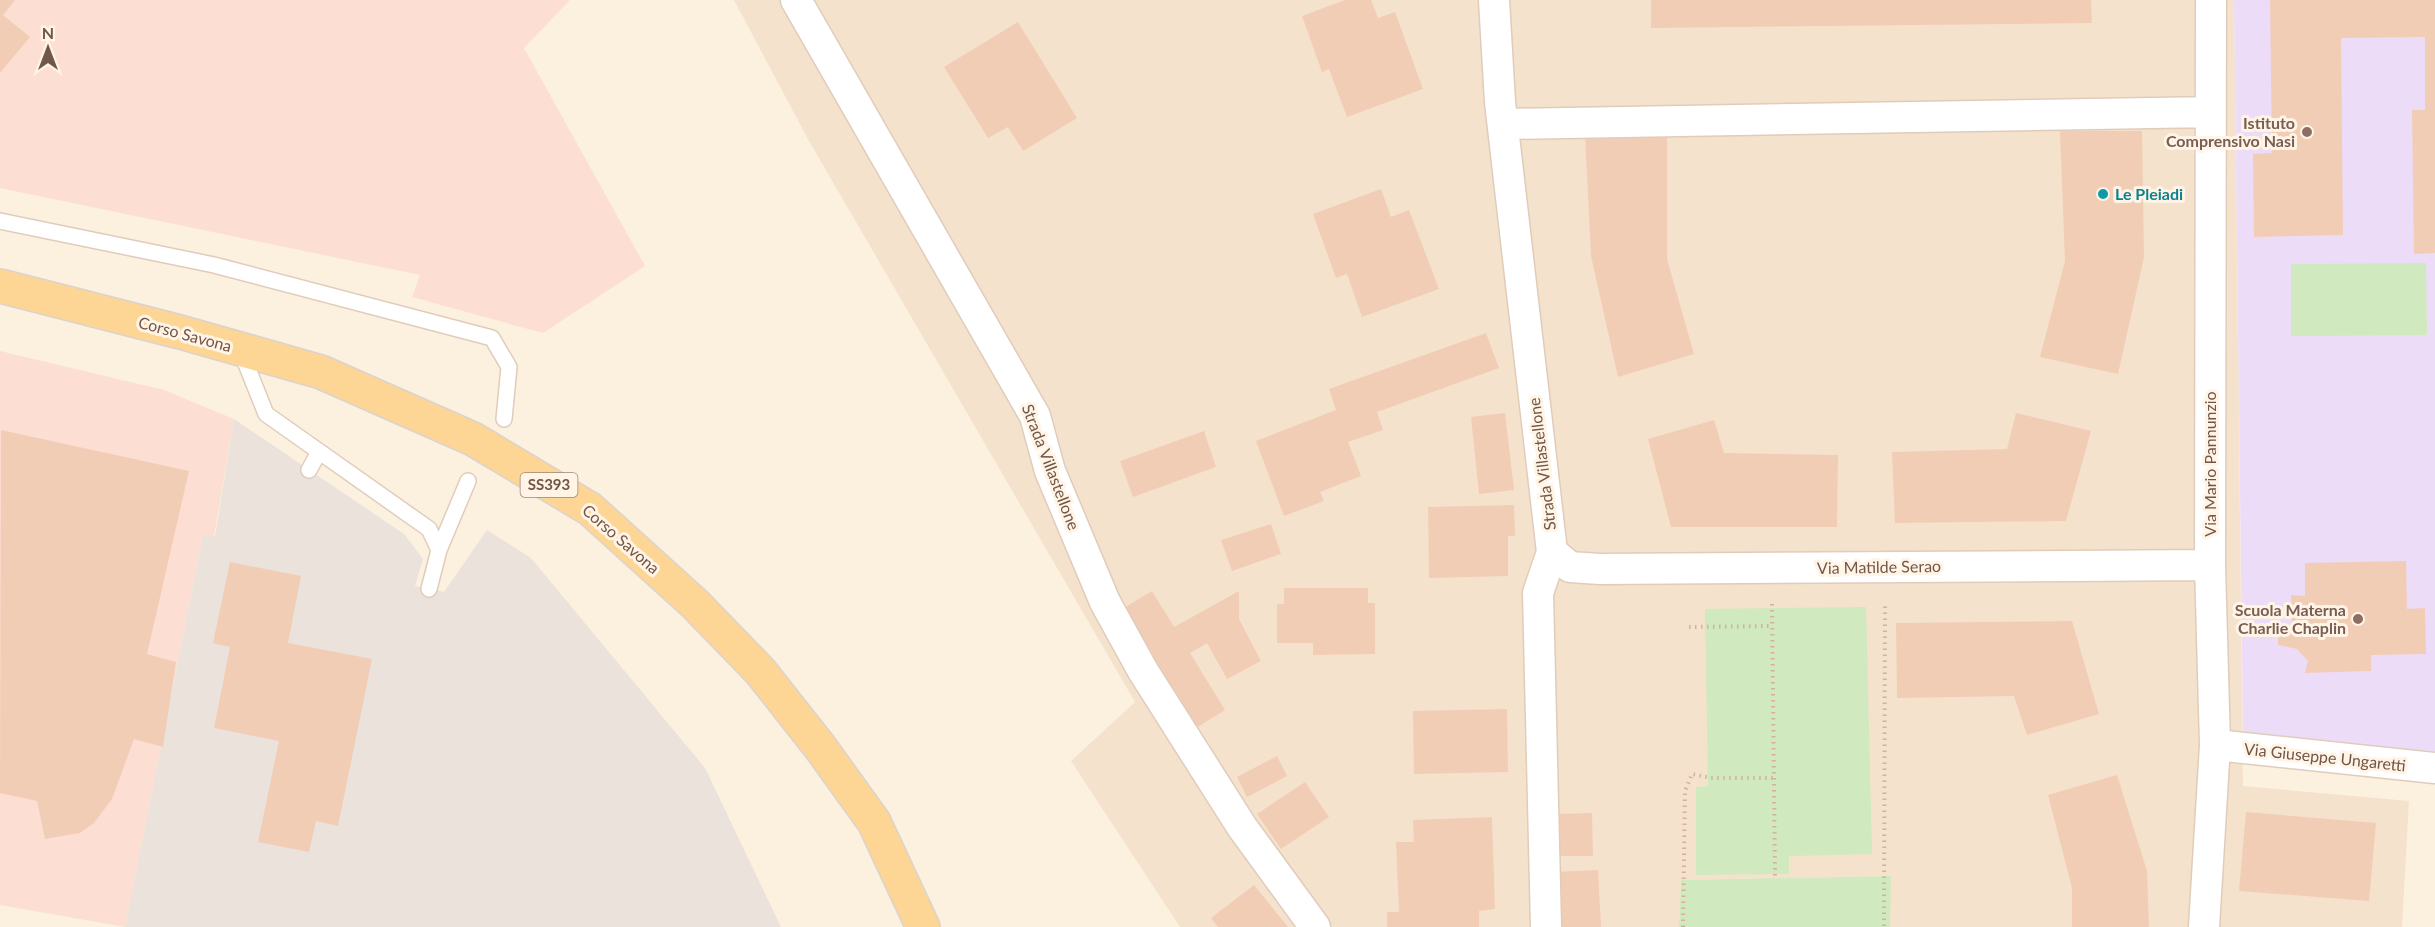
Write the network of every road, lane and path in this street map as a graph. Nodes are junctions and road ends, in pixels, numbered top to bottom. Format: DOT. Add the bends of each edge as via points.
graph roads {
  1 [pos="796,0"];
  2 [pos="1494,0"];
  3 [pos="2211,0"];
  4 [pos="2211,112"];
  5 [pos="1503,124"];
  6 [pos="0,221"];
  7 [pos="0,286"];
  8 [pos="240,349"];
  9 [pos="504,419"];
  10 [pos="319,452"];
  11 [pos="309,470"];
  12 [pos="468,481"];
  13 [pos="439,550"];
  14 [pos="1552,552"];
  15 [pos="2210,565"];
  16 [pos="429,589"];
  17 [pos="1884,603"];
  18 [pos="1772,604"];
  19 [pos="1772,626"];
  20 [pos="1689,627"];
  21 [pos="2215,745"];
  22 [pos="2435,768"];
  23 [pos="1774,778"];
  24 [pos="1776,878"];
  25 [pos="1884,926"];
  26 [pos="923,927"];
  27 [pos="1315,927"];
  28 [pos="1546,927"];
  29 [pos="1683,927"];
  30 [pos="2204,927"];
  1 -- 27 [label="street, Strada Villastellone" via="1035,416 1050,471 1105,602 1143,671 1242,827"];
  2 -- 5 [label="street, Strada Villastellone"];
  3 -- 4 [label="street, Via Mario Pannunzio"];
  4 -- 5 [label="street"];
  4 -- 15 [label="street, Via Mario Pannunzio"];
  5 -- 14 [label="street, Strada Villastellone"];
  6 -- 9 [label="lane" via="214,265 492,338 509,367"];
  7 -- 8 [label="main road, Corso Savona / SS393"];
  8 -- 10 [label="lane" via="266,414"];
  8 -- 26 [label="main road, Corso Savona / SS393" via="321,372 473,439 590,509 695,604 760,672 820,747 874,822"];
  10 -- 11 [label="lane"];
  10 -- 13 [label="lane" via="429,529"];
  12 -- 13 [label="lane"];
  13 -- 16 [label="lane"];
  14 -- 15 [label="street, Via Matilde Serao" via="1570,567 1600,569"];
  14 -- 28 [label="street, Strada Villastellone" via="1538,593"];
  15 -- 21 [label="street, Via Mario Pannunzio"];
  17 -- 25 [label="path"];
  18 -- 19 [label="path"];
  19 -- 20 [label="path"];
  19 -- 23 [label="path"];
  21 -- 22 [label="street, Via Giuseppe Ungaretti"];
  21 -- 30 [label="street, Via Mario Pannunzio"];
  23 -- 24 [label="path"];
  23 -- 29 [label="path" via="1710,778 1692,774 1685,791"];
}
